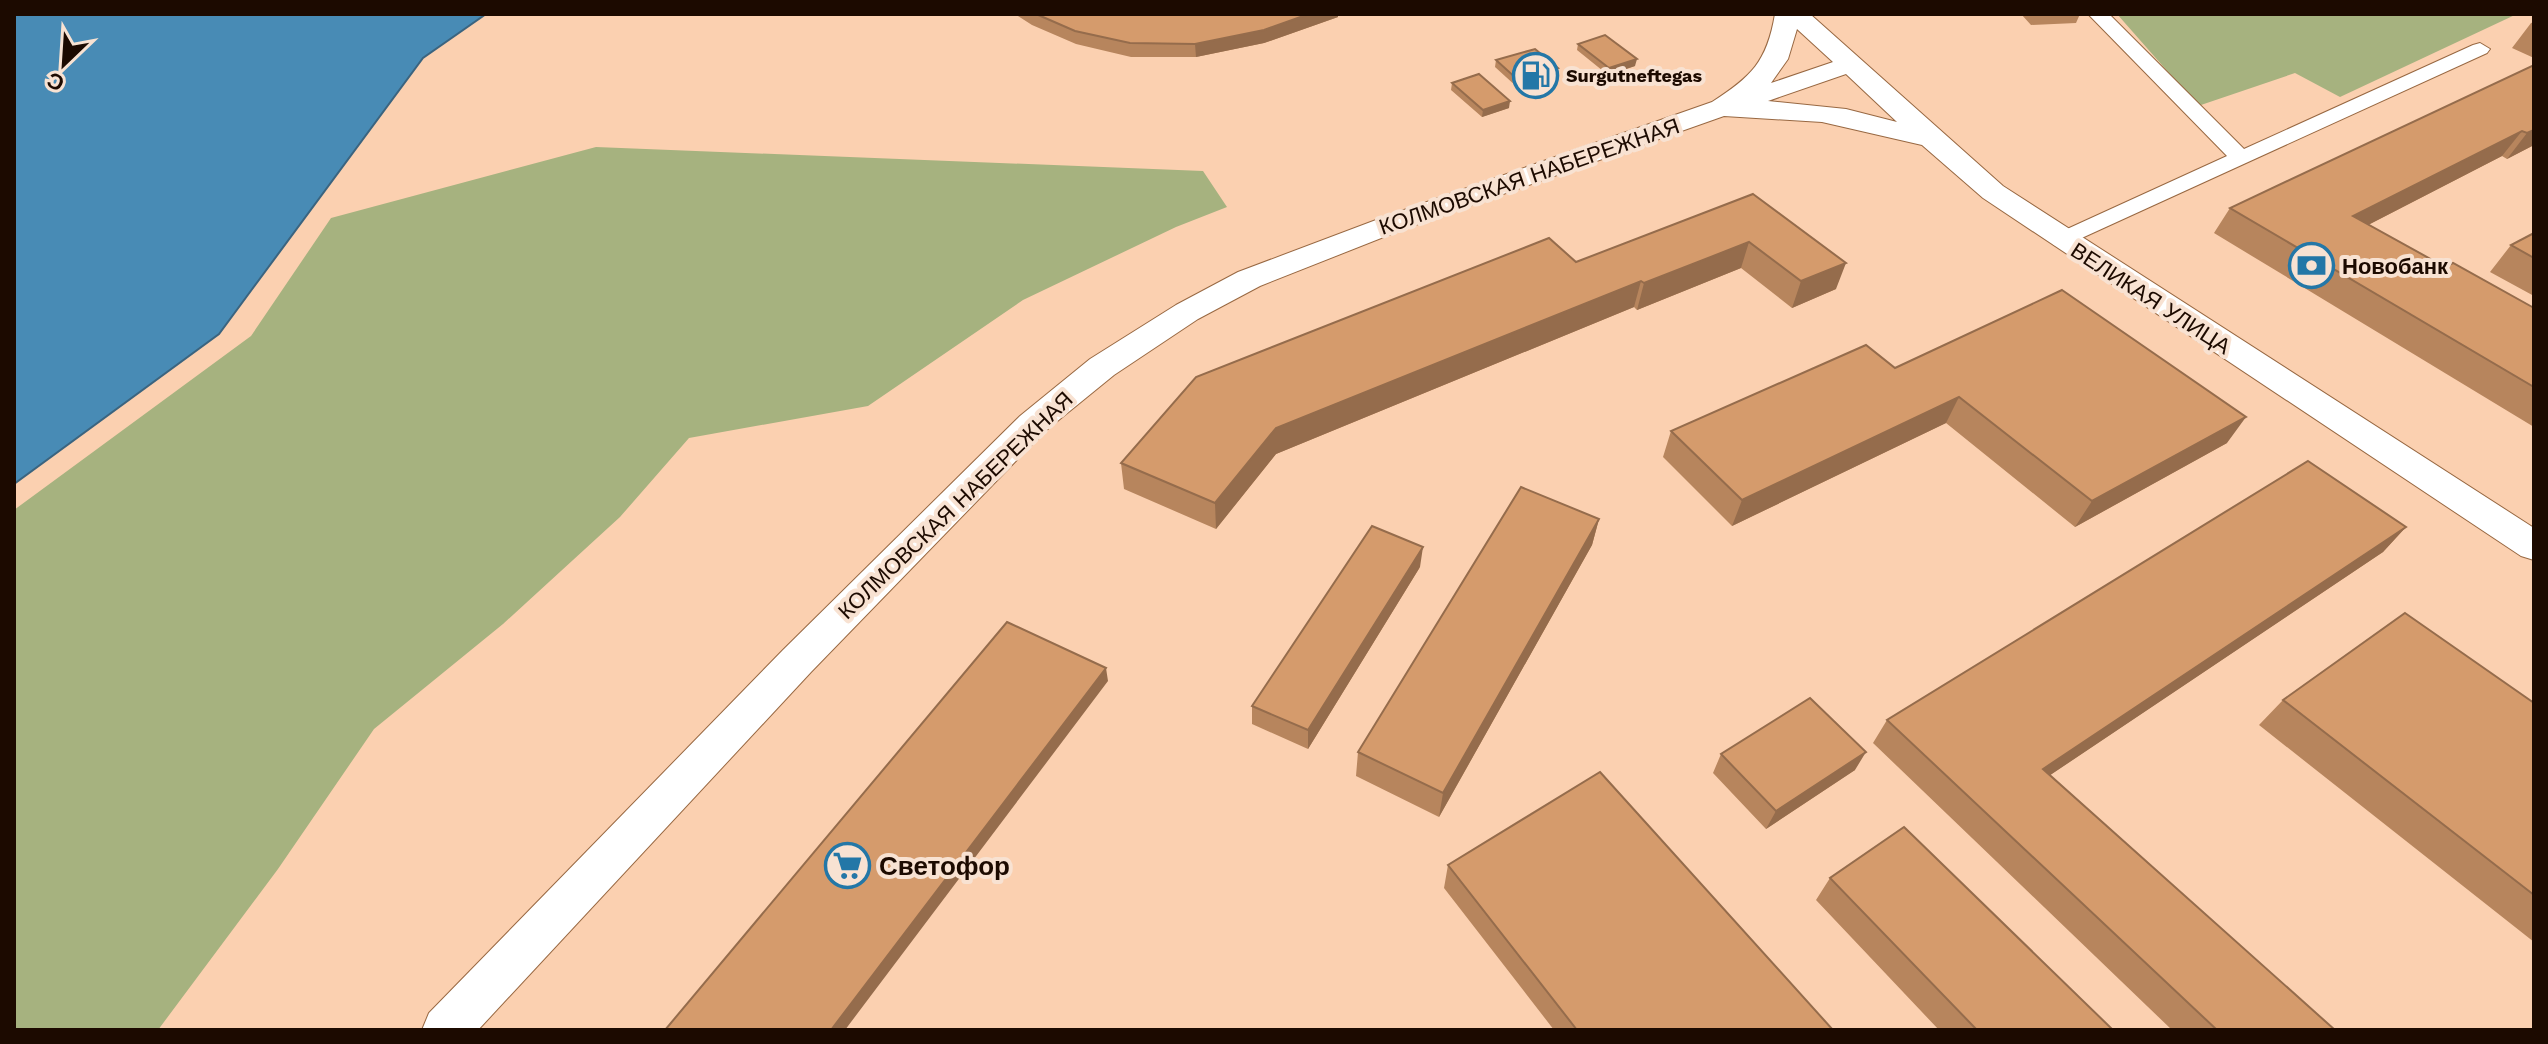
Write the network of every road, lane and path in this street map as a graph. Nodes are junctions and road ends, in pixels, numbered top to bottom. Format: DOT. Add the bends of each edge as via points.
graph roads {
  1 [pos="1787,14"];
  2 [pos="1796,14"];
  3 [pos="2098,14"];
  4 [pos="2480,49"];
  5 [pos="1849,65"];
  6 [pos="1721,108"];
  7 [pos="1951,157"];
  8 [pos="2240,157"];
  9 [pos="2062,240"];
  10 [pos="2534,546"];
  11 [pos="446,1030"];
  1 -- 6 [label="main road" via="1782,47 1772,66"];
  2 -- 5 [label="main road, ВЕЛИКАЯ УЛИЦА"];
  3 -- 8 [label="street"];
  4 -- 8 [label="street"];
  5 -- 6 [label="main road, КОЛМОВСКАЯ НАБЕРЕЖНАЯ"];
  5 -- 7 [label="main road, ВЕЛИКАЯ УЛИЦА"];
  6 -- 7 [label="main road" via="1801,110 1872,122 1919,138"];
  6 -- 11 [label="main road, КОЛМОВСКАЯ НАБЕРЕЖНАЯ" via="1249,279 1102,367 1032,424 797,661"];
  7 -- 9 [label="main road, ВЕЛИКАЯ УЛИЦА"];
  8 -- 9 [label="street"];
  9 -- 10 [label="main road, ВЕЛИКАЯ УЛИЦА"];
}
